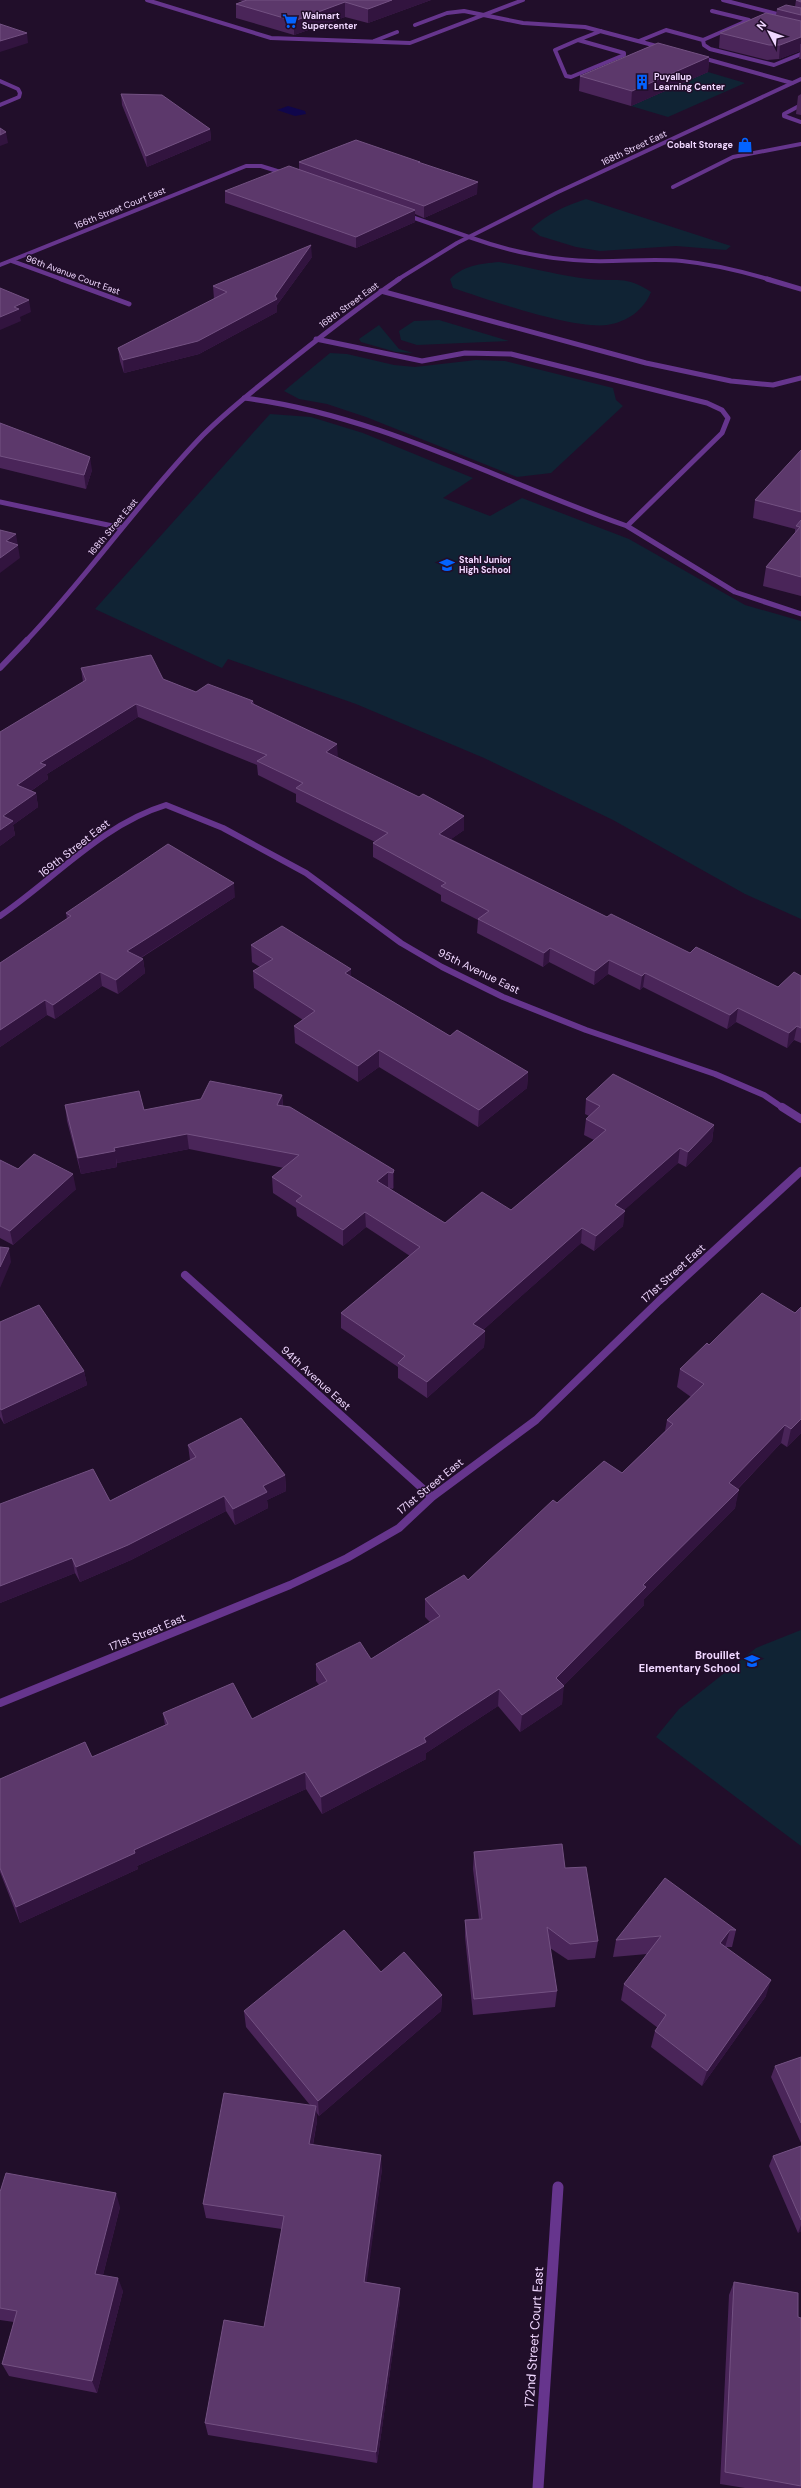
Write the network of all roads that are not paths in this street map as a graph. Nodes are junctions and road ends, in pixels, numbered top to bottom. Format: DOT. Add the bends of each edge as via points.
graph roads {
  1 [pos="147,0"];
  2 [pos="523,0"];
  3 [pos="723,0"];
  4 [pos="732,2"];
  5 [pos="488,14"];
  6 [pos="749,20"];
  7 [pos="801,20"];
  8 [pos="755,22"];
  9 [pos="416,25"];
  10 [pos="601,31"];
  11 [pos="397,32"];
  12 [pos="577,40"];
  13 [pos="703,40"];
  14 [pos="639,41"];
  15 [pos="371,42"];
  16 [pos="668,49"];
  17 [pos="801,54"];
  18 [pos="690,55"];
  19 [pos="801,79"];
  20 [pos="0,82"];
  21 [pos="792,83"];
  22 [pos="0,105"];
  23 [pos="801,105"];
  24 [pos="801,122"];
  25 [pos="801,144"];
  26 [pos="291,175"];
  27 [pos="673,187"];
  28 [pos="397,212"];
  29 [pos="469,237"];
  30 [pos="12,261"];
  31 [pos="0,265"];
  32 [pos="801,289"];
  33 [pos="381,291"];
  34 [pos="129,304"];
  35 [pos="316,339"];
  36 [pos="801,378"];
  37 [pos="244,398"];
  38 [pos="0,502"];
  39 [pos="627,526"];
  40 [pos="122,528"];
  41 [pos="801,614"];
  42 [pos="0,668"];
  43 [pos="166,805"];
  44 [pos="0,916"];
  45 [pos="801,1119"];
  46 [pos="801,1171"];
  47 [pos="185,1275"];
  48 [pos="432,1497"];
  49 [pos="0,1703"];
  50 [pos="558,2187"];
  51 [pos="538,2488"];
  1 -- 15 [label="street" via="271,38"];
  2 -- 5 [label="street"];
  3 -- 4 [label="street"];
  4 -- 6 [label="street" via="712,11"];
  4 -- 7 [label="street"];
  5 -- 9 [label="street" via="456,11"];
  5 -- 10 [label="street" via="523,23 585,27"];
  5 -- 15 [label="street" via="410,43"];
  6 -- 8 [label="street"];
  6 -- 13 [label="street"];
  10 -- 12 [label="street"];
  10 -- 14 [label="street"];
  11 -- 15 [label="street"];
  12 -- 12 [label="street" via="555,50 566,76 571,77 624,55"];
  13 -- 14 [label="street" via="666,30"];
  13 -- 17 [label="street" via="704,45 710,49 774,65"];
  14 -- 16 [label="street"];
  18 -- 21 [label="street"];
  19 -- 21 [label="street, 168th Street East"];
  20 -- 22 [label="street" via="18,89 20,93 19,97"];
  21 -- 29 [label="street, 168th Street East" via="556,193"];
  23 -- 24 [label="street" via="784,116"];
  25 -- 27 [label="street" via="733,157"];
  26 -- 30 [label="street, 166th Street Court East" via="261,166 246,166"];
  28 -- 29 [label="street"];
  29 -- 32 [label="street" via="489,245 546,257 589,261 692,262 731,269"];
  29 -- 33 [label="street, 168th Street East" via="413,269"];
  30 -- 31 [label="street, 166th Street Court East"];
  30 -- 34 [label="street, 96th Avenue Court East"];
  33 -- 35 [label="street, 168th Street East"];
  33 -- 36 [label="street" via="646,363 731,381 773,385"];
  35 -- 37 [label="street, 168th Street East"];
  35 -- 39 [label="street" via="422,361 465,354 511,354 707,402 722,410 728,418 722,434"];
  37 -- 39 [label="street" via="277,401 313,409 382,430"];
  37 -- 40 [label="street, 168th Street East" via="203,435"];
  38 -- 40 [label="street"];
  39 -- 41 [label="street" via="734,592 770,606"];
  40 -- 42 [label="street, 168th Street East" via="63,602"];
  43 -- 44 [label="street, 169th Street East" via="127,820 109,832 32,894"];
  43 -- 45 [label="street, 95th Avenue East" via="224,828 306,873 401,943 442,967 503,996 586,1030 716,1074 764,1095"];
  46 -- 48 [label="street, 171st Street East" via="659,1301 536,1420"];
  47 -- 48 [label="street, 94th Avenue East"];
  48 -- 49 [label="street, 171st Street East" via="399,1528 347,1558 297,1582"];
  50 -- 51 [label="street, 172nd Street Court East"];
}
